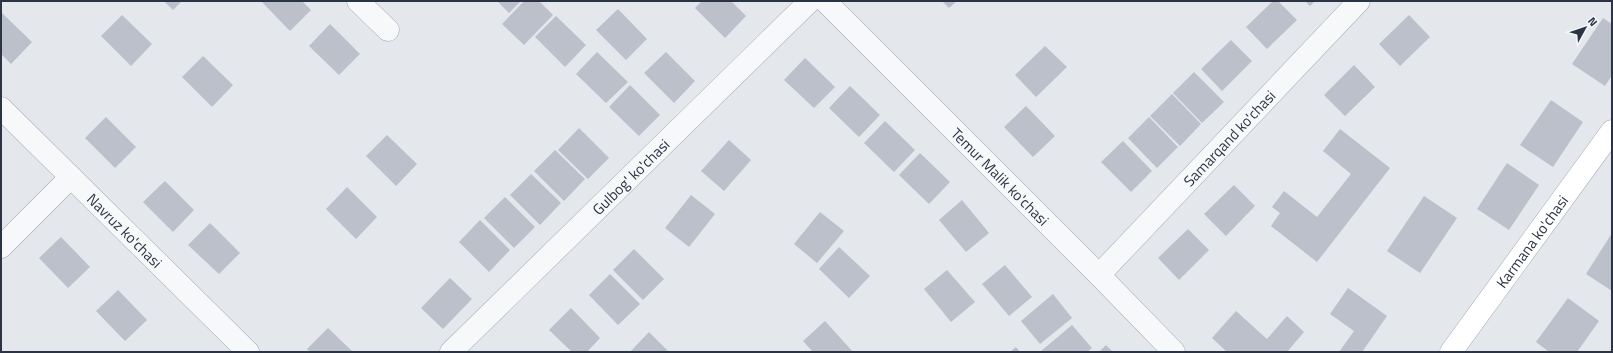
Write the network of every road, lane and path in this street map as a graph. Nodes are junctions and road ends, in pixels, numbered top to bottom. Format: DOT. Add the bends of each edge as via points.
graph roads {
  1 [pos="358,1"];
  2 [pos="810,1"];
  3 [pos="825,1"];
  4 [pos="1359,1"];
  5 [pos="388,30"];
  6 [pos="1,108"];
  7 [pos="1612,131"];
  8 [pos="71,177"];
  9 [pos="1,247"];
  10 [pos="1099,275"];
  11 [pos="248,352"];
  12 [pos="451,352"];
  13 [pos="1174,352"];
  14 [pos="1451,352"];
  1 -- 5 [label="street"];
  2 -- 12 [label="street, Gulbog' ko'chasi"];
  3 -- 10 [label="street, Temur Malik ko'chasi"];
  4 -- 10 [label="street, Samarqand ko'chasi"];
  6 -- 8 [label="street, Navruz ko'chasi"];
  7 -- 14 [label="main road, Karmana ko'chasi"];
  8 -- 9 [label="street"];
  8 -- 11 [label="street, Navruz ko'chasi"];
  10 -- 13 [label="street, Temur Malik ko'chasi"];
}
